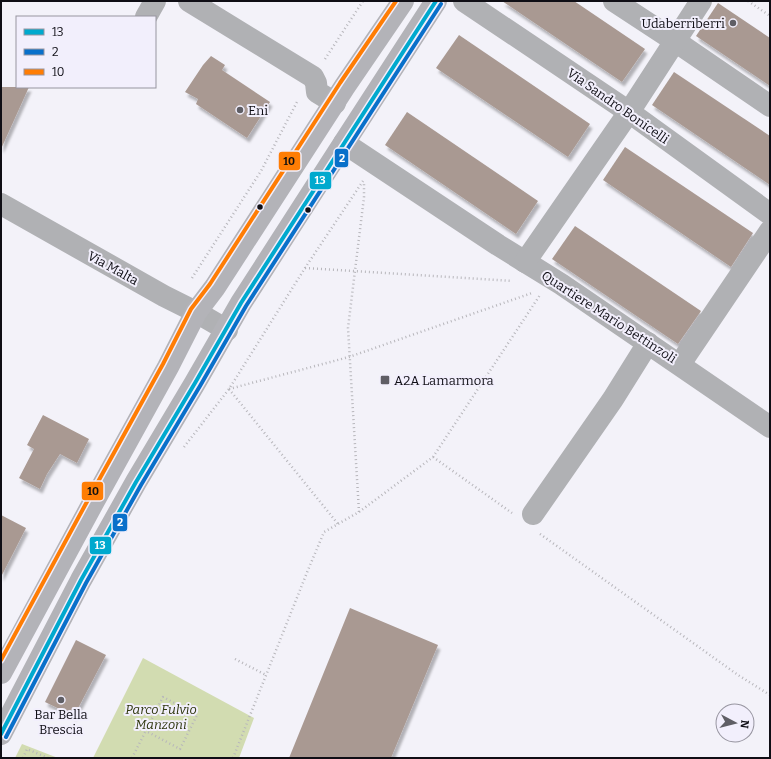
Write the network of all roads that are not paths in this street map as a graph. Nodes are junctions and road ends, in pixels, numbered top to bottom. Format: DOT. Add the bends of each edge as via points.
graph roads {
  1 [pos="155,1"];
  2 [pos="189,1"];
  3 [pos="403,1"];
  4 [pos="436,1"];
  5 [pos="464,1"];
  6 [pos="614,1"];
  7 [pos="701,1"];
  8 [pos="147,16"];
  9 [pos="675,41"];
  10 [pos="334,103"];
  11 [pos="770,106"];
  12 [pos="629,112"];
  13 [pos="344,143"];
  14 [pos="1,204"];
  15 [pos="770,214"];
  16 [pos="770,231"];
  17 [pos="525,262"];
  18 [pos="196,312"];
  19 [pos="227,330"];
  20 [pos="648,343"];
  21 [pos="680,364"];
  22 [pos="770,427"];
  23 [pos="529,520"];
  24 [pos="1,673"];
  25 [pos="1,734"];
  1 -- 8 [label="street"];
  2 -- 10 [label="street" via="313,77 317,92"];
  3 -- 10 [label="main road"];
  4 -- 13 [label="main road"];
  5 -- 12 [label="street, Via Sandro Bonicelli"];
  6 -- 9 [label="street"];
  7 -- 9 [label="street"];
  9 -- 11 [label="street"];
  9 -- 12 [label="street"];
  10 -- 18 [label="main road" via="215,287"];
  12 -- 15 [label="street, Via Sandro Bonicelli"];
  12 -- 17 [label="street"];
  13 -- 17 [label="street, Quartiere Mario Bettinzoli"];
  13 -- 19 [label="main road" via="241,303"];
  14 -- 18 [label="street, Via Malta"];
  16 -- 21 [label="street, Quartiere Mario Bettinzoli"];
  17 -- 20 [label="street, Quartiere Mario Bettinzoli" via="552,286"];
  18 -- 19 [label="street, Via Malta"];
  18 -- 24 [label="main road"];
  19 -- 25 [label="main road" via="81,580"];
  20 -- 21 [label="street, Quartiere Mario Bettinzoli"];
  20 -- 23 [label="street" via="613,399"];
  21 -- 22 [label="street"];
}
